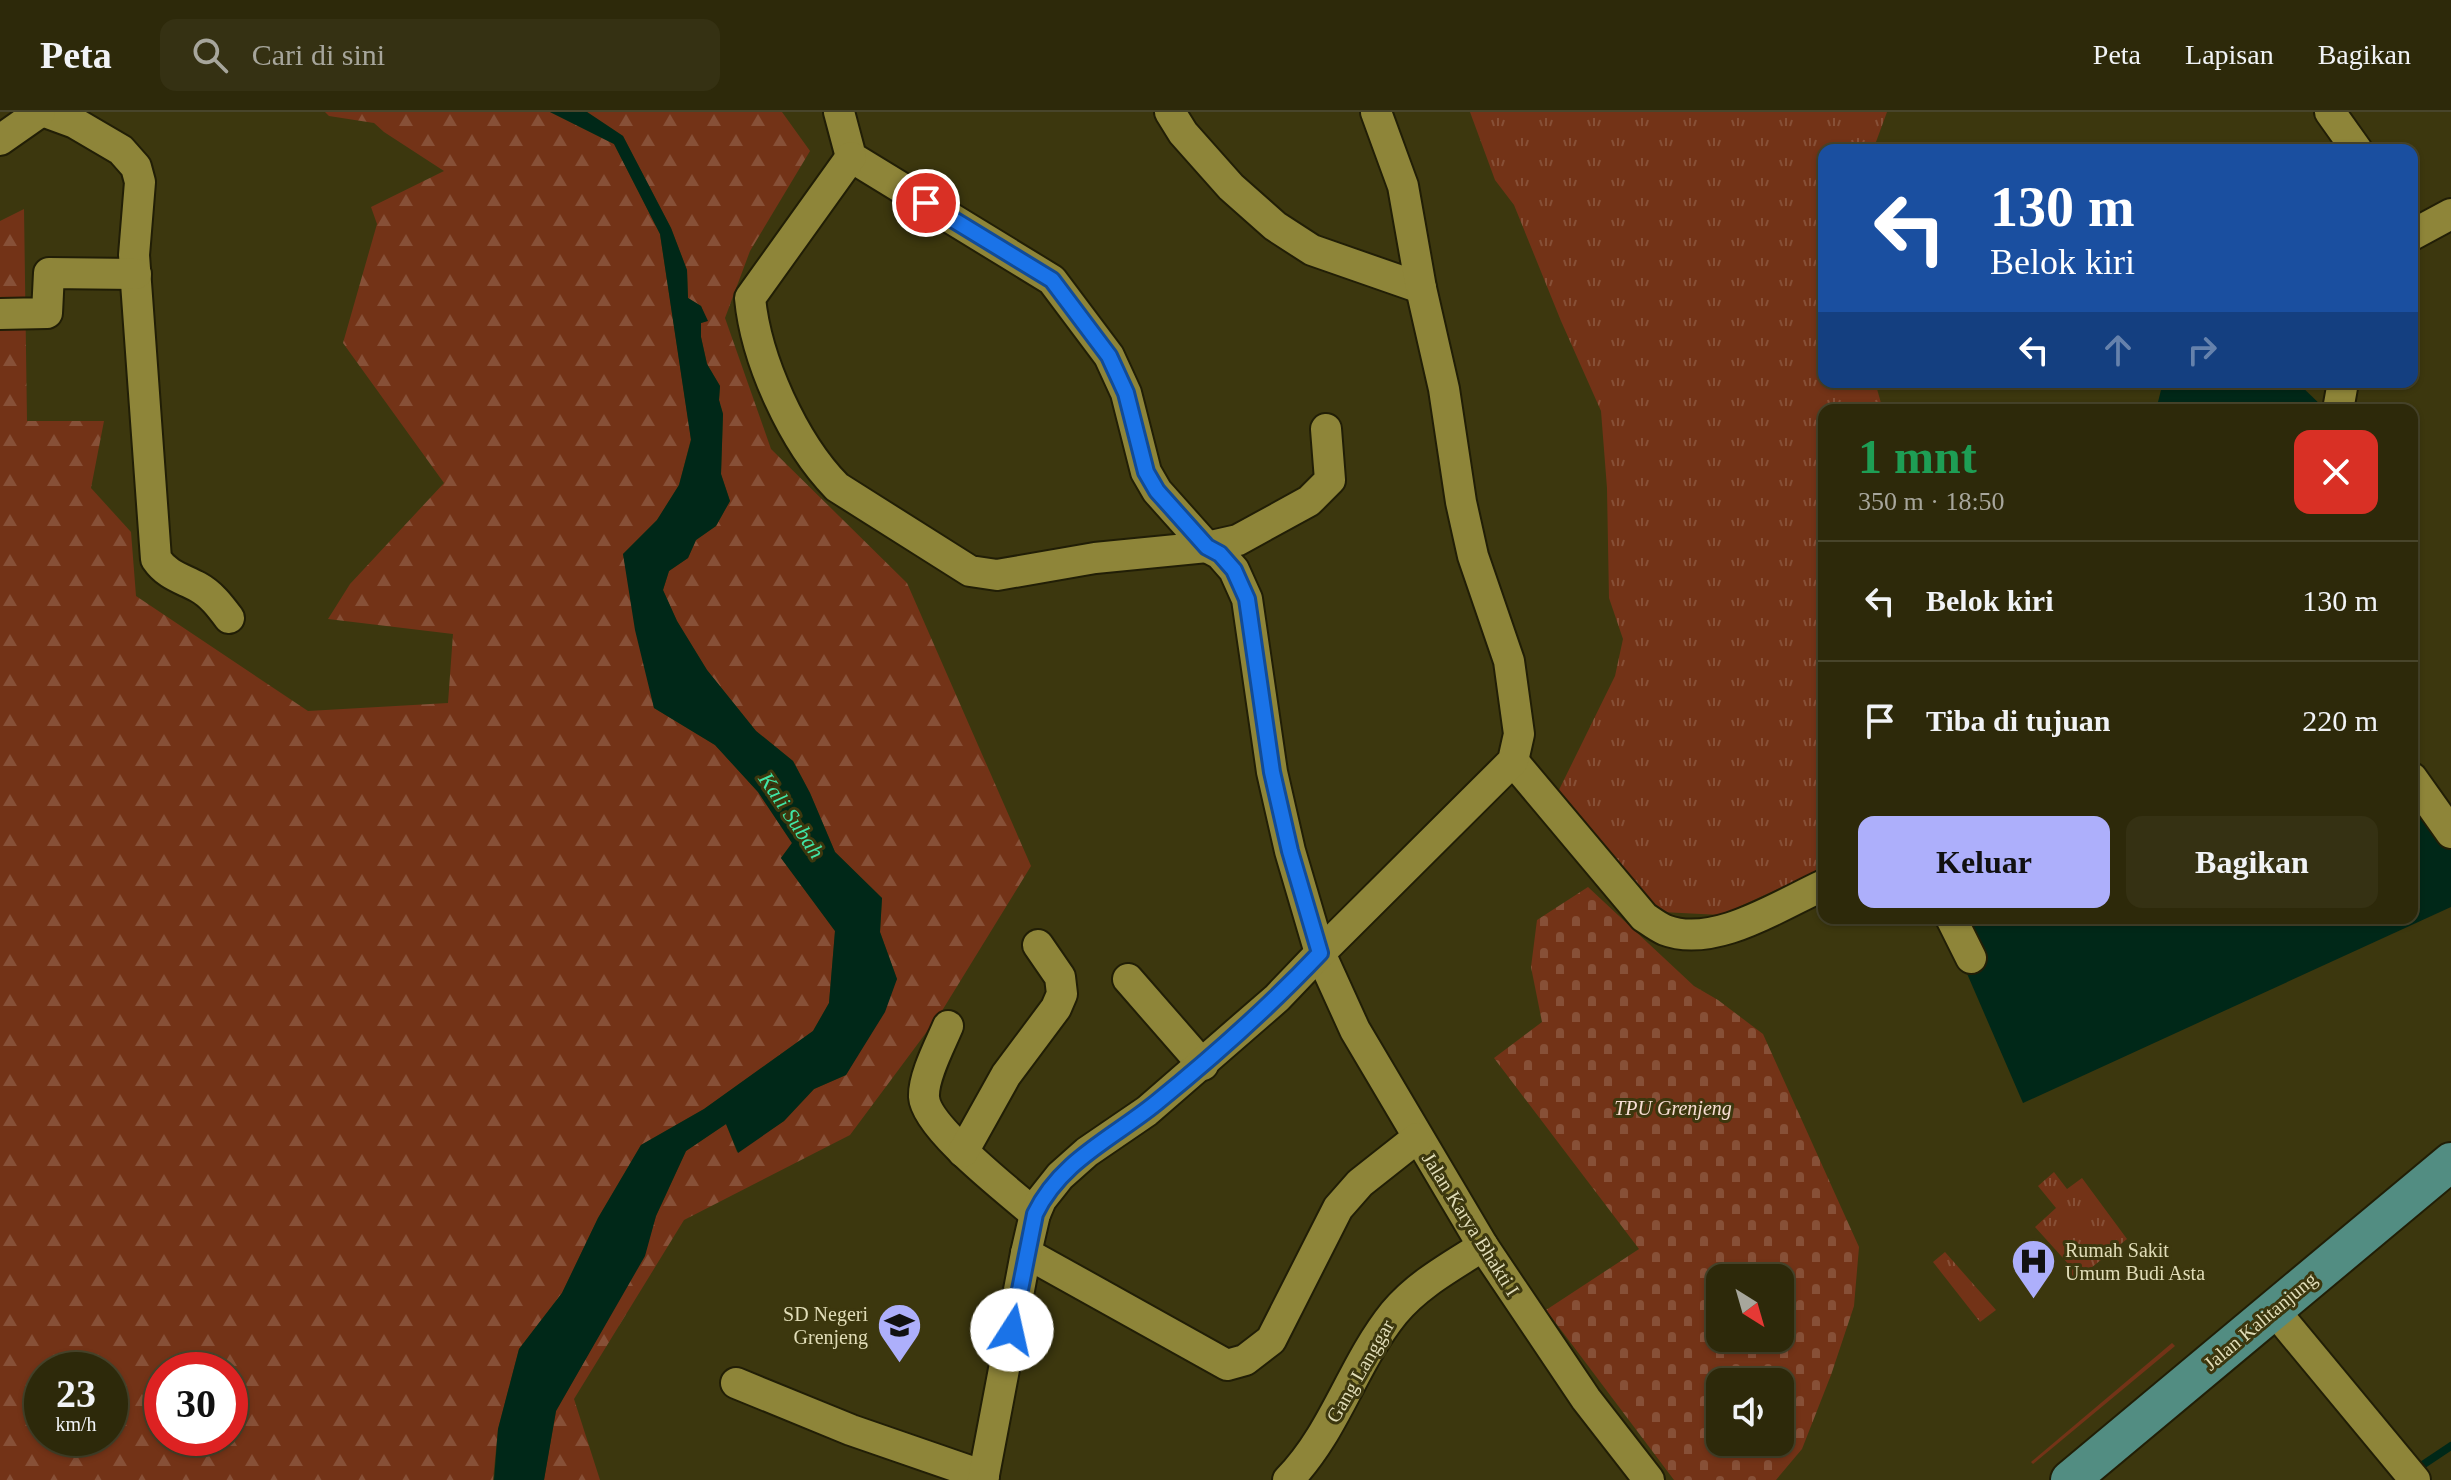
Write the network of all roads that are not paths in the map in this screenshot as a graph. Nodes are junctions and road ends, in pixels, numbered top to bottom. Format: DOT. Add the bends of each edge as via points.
graph roads {
  1 [pos="42,112"];
  2 [pos="839,112"];
  3 [pos="1170,112"];
  4 [pos="1376,112"];
  5 [pos="2330,112"];
  6 [pos="0,140"];
  7 [pos="2353,144"];
  8 [pos="851,157"];
  9 [pos="2451,214"];
  10 [pos="2418,232"];
  11 [pos="136,274"];
  12 [pos="1421,288"];
  13 [pos="0,314"];
  14 [pos="1326,429"];
  15 [pos="1207,547"];
  16 [pos="229,618"];
  17 [pos="1513,761"];
  18 [pos="2418,786"];
  19 [pos="2451,833"];
  20 [pos="1818,888"];
  21 [pos="1954,924"];
  22 [pos="1038,945"];
  23 [pos="1320,953"];
  24 [pos="1971,958"];
  25 [pos="1128,979"];
  26 [pos="948,1026"];
  27 [pos="1203,1065"];
  28 [pos="1417,1138"];
  29 [pos="963,1152"];
  30 [pos="2451,1162"];
  31 [pos="1035,1214"];
  32 [pos="1483,1246"];
  33 [pos="1026,1253"];
  34 [pos="2274,1310"];
  35 [pos="736,1383"];
  36 [pos="2410,1474"];
  37 [pos="983,1478"];
  38 [pos="1288,1480"];
  39 [pos="1649,1480"];
  40 [pos="2070,1480"];
  1 -- 6 [label="street"];
  1 -- 11 [label="street" via="75,123 121,150 136,167"];
  2 -- 8 [label="street"];
  3 -- 12 [label="street" via="1231,187 1275,226 1312,250"];
  4 -- 12 [label="street" via="1403,186"];
  5 -- 7 [label="street"];
  8 -- 15 [label="street, Jalan Karya Bhakti I" via="1052,280 1109,356 1157,491"];
  8 -- 15 [label="street" via="750,298 761,353 787,413 823,472 837,487 970,571 997,575"];
  9 -- 10 [label="street"];
  11 -- 13 [label="street" via="49,273 47,313"];
  11 -- 16 [label="street" via="156,559 172,576 208,595"];
  12 -- 17 [label="street" via="1473,556 1509,661 1519,734"];
  14 -- 15 [label="street" via="1330,480 1322,490 1238,540"];
  15 -- 23 [label="street, Jalan Karya Bhakti I" via="1234,570 1247,599 1272,772"];
  17 -- 20 [label="street" via="1644,917 1666,930 1725,931"];
  17 -- 23 [label="street"];
  18 -- 19 [label="street"];
  21 -- 24 [label="street"];
  22 -- 29 [label="street" via="1060,977 1062,994 1006,1075"];
  23 -- 27 [label="street"];
  23 -- 28 [label="street, Jalan Karya Bhakti I" via="1355,1030"];
  25 -- 27 [label="street"];
  26 -- 29 [label="street" via="924,1086 924,1100"];
  27 -- 31 [label="street" via="1087,1152 1060,1176"];
  28 -- 32 [label="street, Jalan Karya Bhakti I"];
  28 -- 33 [label="street" via="1360,1183 1338,1208 1271,1340 1245,1360 1227,1365"];
  29 -- 31 [label="street"];
  30 -- 34 [label="main road, Jalan Kalitanjung"];
  31 -- 33 [label="street"];
  32 -- 38 [label="street, Gang Langgar" via="1417,1289 1396,1310 1319,1442"];
  32 -- 39 [label="street, Jalan Karya Bhakti I" via="1586,1399"];
  33 -- 37 [label="street"];
  34 -- 36 [label="street"];
  34 -- 40 [label="main road, Jalan Kalitanjung"];
  35 -- 37 [label="street"];
}
